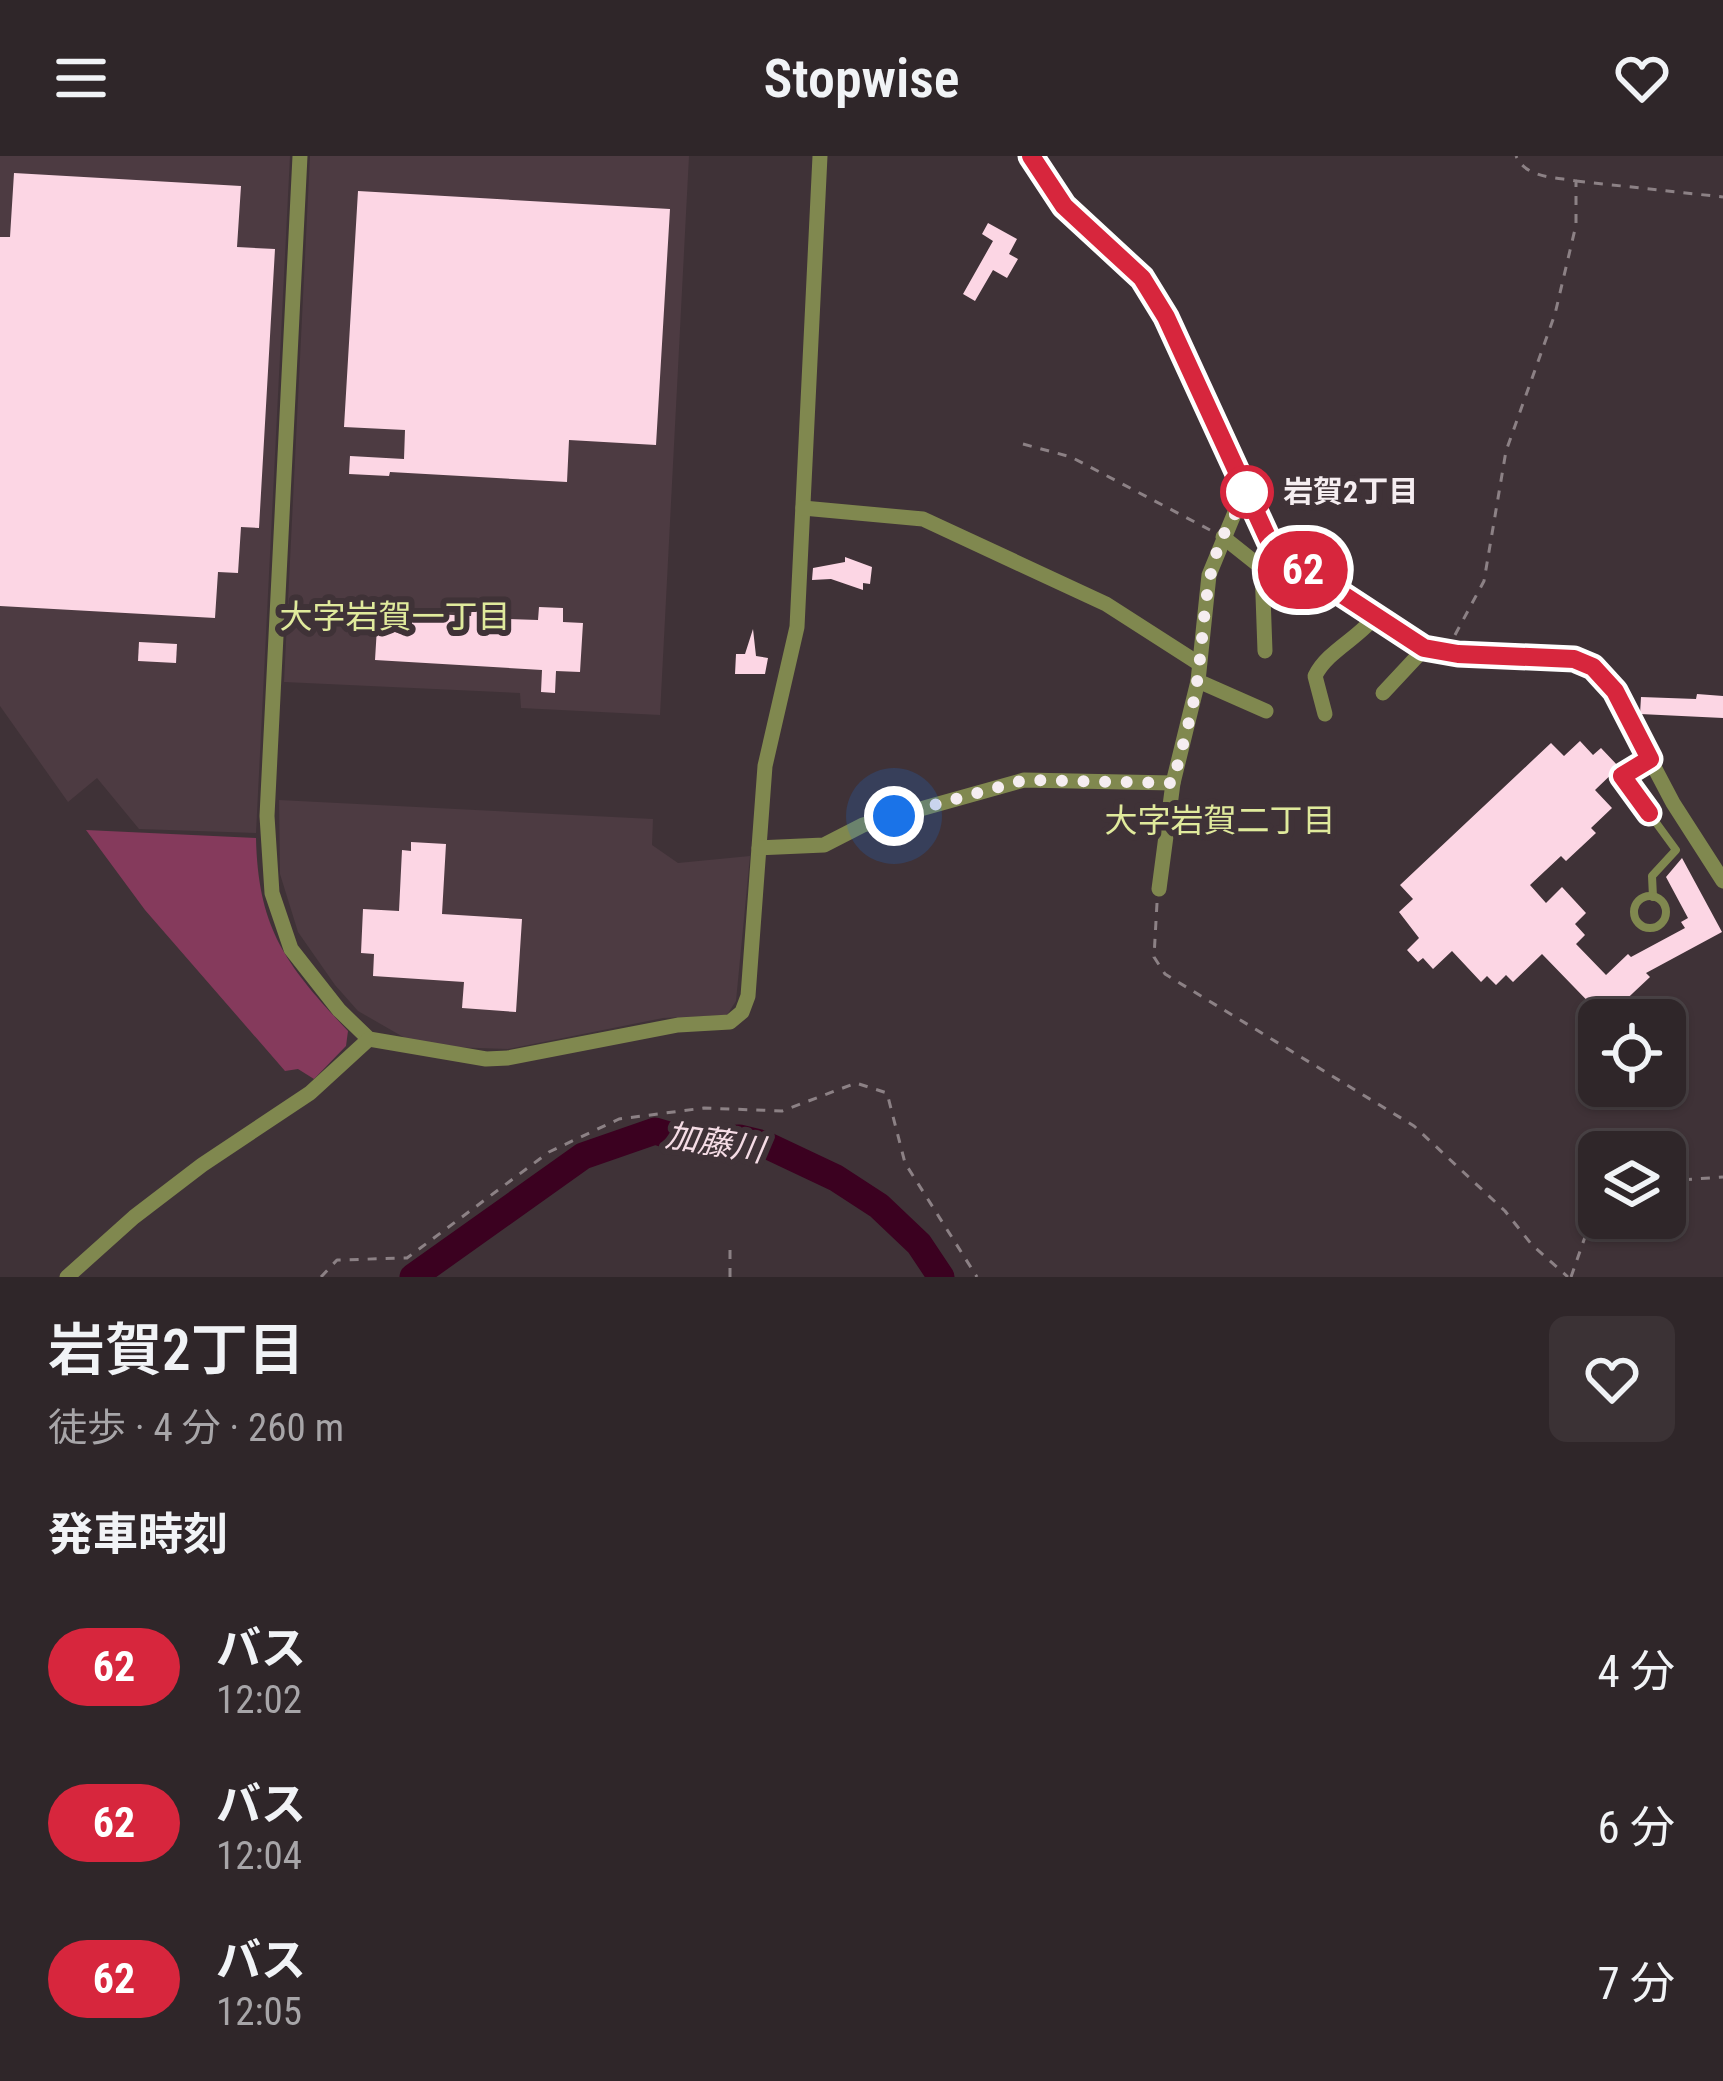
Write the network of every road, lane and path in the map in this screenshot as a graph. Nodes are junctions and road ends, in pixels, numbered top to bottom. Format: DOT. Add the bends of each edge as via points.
graph roads {
  1 [pos="300,156"];
  2 [pos="820,156"];
  3 [pos="1031,156"];
  4 [pos="1516,156"];
  5 [pos="1576,181"];
  6 [pos="1723,197"];
  7 [pos="1023,444"];
  8 [pos="1249,496"];
  9 [pos="803,508"];
  10 [pos="1222,537"];
  11 [pos="1377,614"];
  12 [pos="1424,648"];
  13 [pos="1264,651"];
  14 [pos="1445,653"];
  15 [pos="1198,663"];
  16 [pos="1198,681"];
  17 [pos="1382,693"];
  18 [pos="1265,711"];
  19 [pos="1325,714"];
  20 [pos="1650,759"];
  21 [pos="1173,783"];
  22 [pos="759,848"];
  23 [pos="1723,881"];
  24 [pos="1159,889"];
  25 [pos="1653,897"];
  26 [pos="369,1040"];
  27 [pos="1723,1178"];
  28 [pos="1686,1180"];
  29 [pos="1583,1239"];
  30 [pos="730,1250"];
  31 [pos="68,1277"];
  32 [pos="321,1277"];
  33 [pos="730,1277"];
  34 [pos="977,1277"];
  35 [pos="1569,1277"];
  1 -- 26 [label="street" via="268,865 291,949"];
  2 -- 9 [label="street"];
  3 -- 8 [label="street" via="1064,206 1142,278"];
  4 -- 5 [label="path" via="1529,172"];
  5 -- 6 [label="path"];
  5 -- 14 [label="path" via="1566,270 1506,451 1484,581"];
  7 -- 10 [label="path" via="1071,457"];
  8 -- 10 [label="street"];
  8 -- 11 [label="street" via="1282,555"];
  9 -- 15 [label="street" via="922,519 1106,604"];
  9 -- 22 [label="street" via="797,628 765,766"];
  10 -- 13 [label="street" via="1262,568"];
  10 -- 15 [label="street"];
  11 -- 12 [label="street"];
  11 -- 19 [label="street" via="1321,664 1315,676"];
  12 -- 14 [label="street"];
  12 -- 17 [label="street"];
  14 -- 20 [label="street" via="1574,659 1593,667 1615,691"];
  15 -- 16 [label="street"];
  16 -- 18 [label="street"];
  16 -- 21 [label="street"];
  20 -- 23 [label="street"];
  20 -- 25 [label="lane" via="1622,776 1676,850 1652,875"];
  21 -- 22 [label="street" via="1024,780 863,825 824,844"];
  21 -- 24 [label="street"];
  22 -- 26 [label="street" via="748,996 730,1022 486,1060"];
  24 -- 35 [label="path" via="1154,958 1165,974 1414,1126"];
  25 -- 25 [label="lane" via="1665,916 1646,927 1635,906"];
  26 -- 31 [label="street" via="310,1093 134,1217"];
  27 -- 28 [label="path"];
  29 -- 35 [label="path"];
  30 -- 33 [label="path"];
  32 -- 34 [label="path" via="337,1260 407,1258 550,1152 620,1119 704,1108 782,1111 856,1083 887,1093 905,1163"];
}
